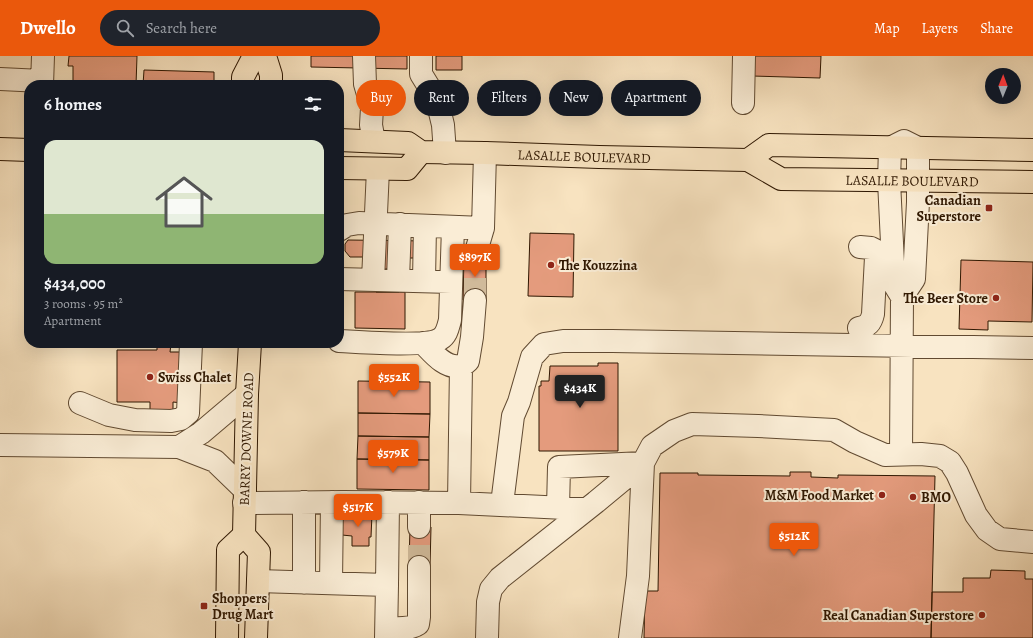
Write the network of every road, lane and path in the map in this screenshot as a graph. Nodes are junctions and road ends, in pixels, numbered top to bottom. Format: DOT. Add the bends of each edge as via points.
graph roads {
  1 [pos="43,56"];
  2 [pos="254,56"];
  3 [pos="265,56"];
  4 [pos="364,56"];
  5 [pos="421,56"];
  6 [pos="744,56"];
  7 [pos="0,79"];
  8 [pos="42,80"];
  9 [pos="243,80"];
  10 [pos="271,80"];
  11 [pos="24,81"];
  12 [pos="743,102"];
  13 [pos="344,140"];
  14 [pos="374,141"];
  15 [pos="890,148"];
  16 [pos="918,148"];
  17 [pos="0,149"];
  18 [pos="24,150"];
  19 [pos="1033,150"];
  20 [pos="422,152"];
  21 [pos="445,153"];
  22 [pos="485,153"];
  23 [pos="748,160"];
  24 [pos="378,169"];
  25 [pos="344,170"];
  26 [pos="889,180"];
  27 [pos="918,181"];
  28 [pos="1033,182"];
  29 [pos="375,224"];
  30 [pos="400,224"];
  31 [pos="425,226"];
  32 [pos="344,227"];
  33 [pos="453,227"];
  34 [pos="483,228"];
  35 [pos="860,247"];
  36 [pos="475,255"];
  37 [pos="344,278"];
  38 [pos="373,280"];
  39 [pos="398,280"];
  40 [pos="424,282"];
  41 [pos="451,282"];
  42 [pos="902,297"];
  43 [pos="475,300"];
  44 [pos="859,328"];
  45 [pos="344,341"];
  46 [pos="423,343"];
  47 [pos="901,345"];
  48 [pos="191,348"];
  49 [pos="250,348"];
  50 [pos="1033,348"];
  51 [pos="461,366"];
  52 [pos="247,394"];
  53 [pos="80,403"];
  54 [pos="0,445"];
  55 [pos="179,447"];
  56 [pos="901,454"];
  57 [pos="643,463"];
  58 [pos="244,496"];
  59 [pos="304,502"];
  60 [pos="332,502"];
  61 [pos="388,502"];
  62 [pos="419,502"];
  63 [pos="459,503"];
  64 [pos="502,504"];
  65 [pos="558,508"];
  66 [pos="586,510"];
  67 [pos="419,527"];
  68 [pos="244,535"];
  69 [pos="1033,542"];
  70 [pos="419,567"];
  71 [pos="258,582"];
  72 [pos="304,583"];
  73 [pos="331,583"];
  74 [pos="387,585"];
  75 [pos="386,633"];
  76 [pos="227,638"];
  77 [pos="256,638"];
  78 [pos="487,638"];
  79 [pos="630,638"];
  1 -- 8 [label="lane"];
  2 -- 9 [label="main road"];
  3 -- 10 [label="main road"];
  4 -- 14 [label="lane" via="365,84 372,108"];
  5 -- 21 [label="lane" via="421,74 437,100 443,125"];
  6 -- 12 [label="lane"];
  7 -- 11 [label="lane"];
  13 -- 14 [label="main road, LASALLE BOULEVARD"];
  14 -- 20 [label="main road, LASALLE BOULEVARD" via="408,142"];
  15 -- 16 [label="main road"];
  15 -- 23 [label="main road" via="769,145"];
  15 -- 26 [label="lane"];
  16 -- 19 [label="main road"];
  16 -- 27 [label="lane"];
  17 -- 18 [label="main road"];
  20 -- 21 [label="main road, LASALLE BOULEVARD"];
  20 -- 24 [label="main road" via="407,170"];
  21 -- 22 [label="main road, LASALLE BOULEVARD"];
  22 -- 23 [label="main road, LASALLE BOULEVARD"];
  22 -- 34 [label="lane"];
  23 -- 26 [label="main road, LASALLE BOULEVARD" via="781,179"];
  24 -- 25 [label="main road"];
  24 -- 29 [label="lane"];
  26 -- 27 [label="main road, LASALLE BOULEVARD"];
  26 -- 42 [label="lane" via="894,284"];
  27 -- 28 [label="main road, LASALLE BOULEVARD"];
  27 -- 42 [label="lane" via="914,279"];
  29 -- 30 [label="lane"];
  29 -- 32 [label="lane" via="359,223"];
  29 -- 38 [label="lane"];
  30 -- 31 [label="lane"];
  30 -- 39 [label="lane"];
  31 -- 33 [label="lane"];
  31 -- 40 [label="lane"];
  33 -- 34 [label="lane"];
  33 -- 41 [label="lane"];
  34 -- 36 [label="lane"];
  35 -- 44 [label="lane" via="875,250 876,257 873,314 871,322"];
  37 -- 38 [label="lane"];
  38 -- 39 [label="lane"];
  39 -- 40 [label="lane"];
  40 -- 41 [label="lane"];
  41 -- 46 [label="lane" via="450,320 446,333 440,340"];
  42 -- 47 [label="lane"];
  43 -- 51 [label="lane" via="471,351 468,361"];
  45 -- 46 [label="lane"];
  46 -- 51 [label="lane" via="442,362"];
  47 -- 50 [label="lane"];
  47 -- 56 [label="lane"];
  47 -- 64 [label="lane" via="619,341 563,341 544,344 532,357 513,416"];
  48 -- 53 [label="lane" via="188,413 181,418 171,421 135,420 110,415"];
  49 -- 52 [label="main road, BARRY DOWNE ROAD"];
  51 -- 63 [label="lane"];
  52 -- 55 [label="lane" via="202,432"];
  52 -- 58 [label="main road, BARRY DOWNE ROAD"];
  54 -- 55 [label="lane"];
  55 -- 58 [label="lane" via="215,461"];
  56 -- 57 [label="lane" via="878,453 834,430 692,424 674,431 652,446"];
  56 -- 69 [label="lane" via="940,456 950,462 976,515 987,530 1000,539"];
  57 -- 65 [label="lane" via="558,468"];
  57 -- 66 [label="lane"];
  57 -- 79 [label="lane" via="638,576"];
  58 -- 59 [label="lane"];
  58 -- 68 [label="main road, BARRY DOWNE ROAD"];
  59 -- 60 [label="lane"];
  59 -- 72 [label="lane"];
  60 -- 61 [label="lane"];
  60 -- 73 [label="lane"];
  61 -- 62 [label="lane"];
  61 -- 74 [label="lane"];
  62 -- 63 [label="lane"];
  62 -- 67 [label="lane"];
  63 -- 64 [label="lane"];
  64 -- 65 [label="lane"];
  65 -- 66 [label="lane"];
  66 -- 78 [label="lane" via="500,578 491,589"];
  68 -- 71 [label="main road" via="259,552"];
  68 -- 76 [label="main road" via="228,550"];
  70 -- 75 [label="lane" via="418,624"];
  71 -- 72 [label="lane"];
  71 -- 77 [label="main road"];
  72 -- 73 [label="lane"];
  73 -- 74 [label="lane"];
  74 -- 75 [label="lane"];
}
